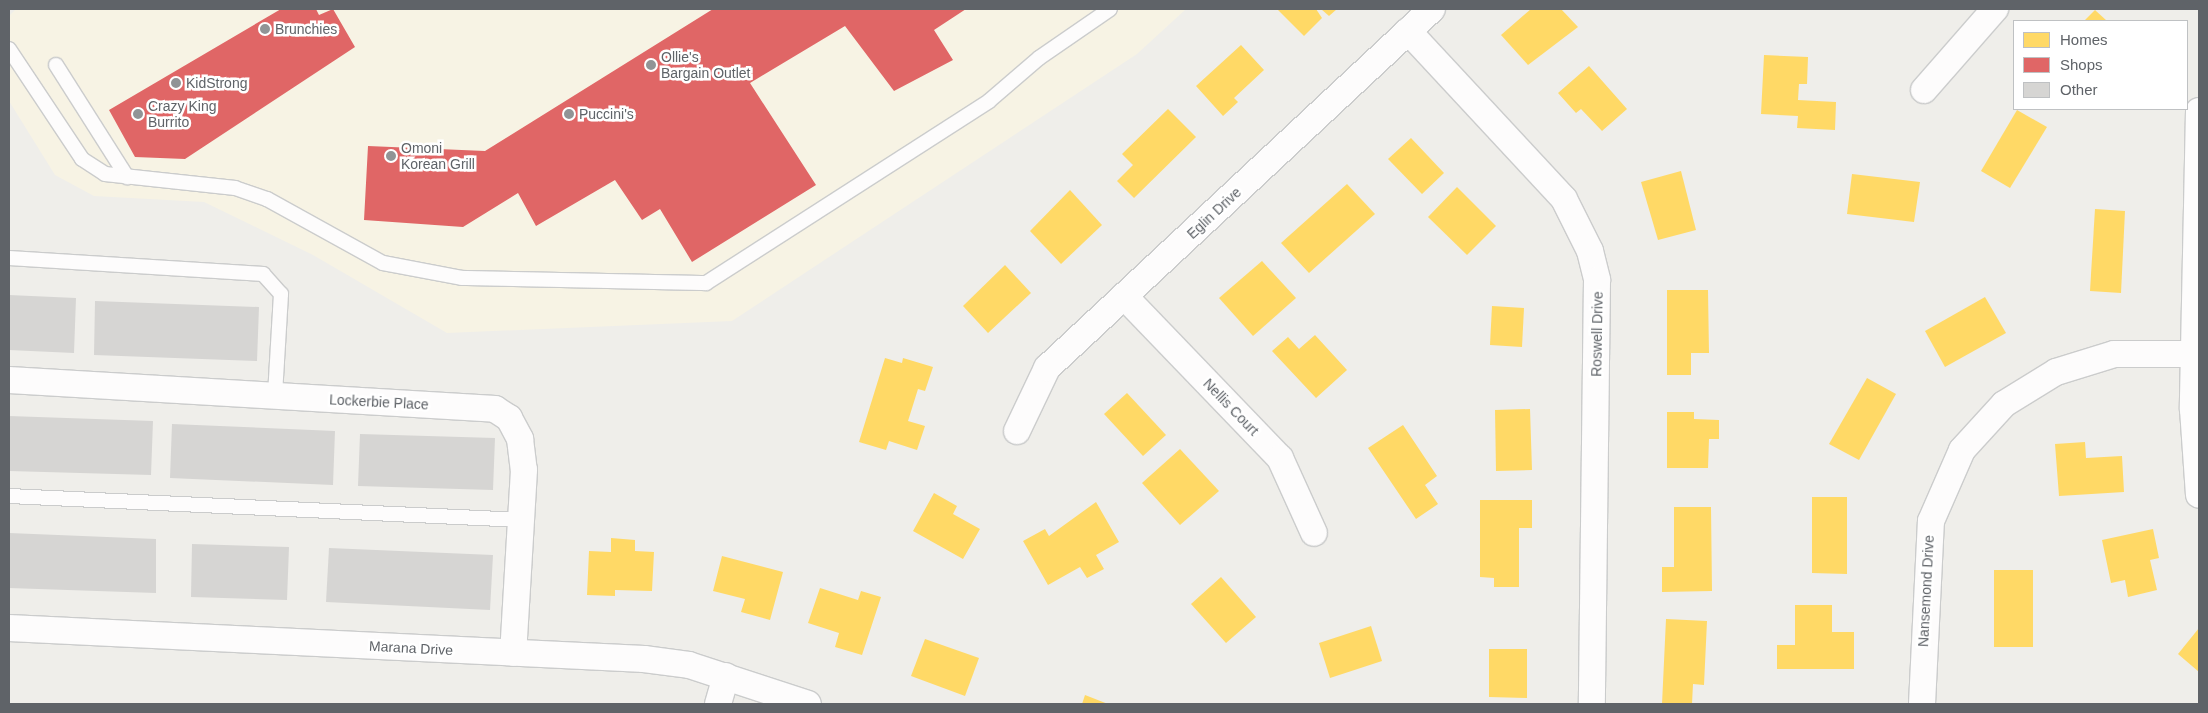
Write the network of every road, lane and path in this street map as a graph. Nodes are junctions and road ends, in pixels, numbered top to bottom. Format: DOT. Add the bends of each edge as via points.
graph roads {
  1 [pos="1110,9"];
  2 [pos="1432,9"];
  3 [pos="1996,9"];
  4 [pos="1408,32"];
  5 [pos="9,49"];
  6 [pos="56,65"];
  7 [pos="1924,90"];
  8 [pos="2199,111"];
  9 [pos="127,177"];
  10 [pos="9,258"];
  11 [pos="1124,296"];
  12 [pos="2194,354"];
  13 [pos="9,380"];
  14 [pos="274,395"];
  15 [pos="1017,431"];
  16 [pos="2199,495"];
  17 [pos="9,496"];
  18 [pos="521,520"];
  19 [pos="1314,534"];
  20 [pos="9,628"];
  21 [pos="513,653"];
  22 [pos="726,676"];
  23 [pos="718,704"];
  24 [pos="808,704"];
  25 [pos="1592,704"];
  26 [pos="1922,704"];
  1 -- 9 [label="lane" via="1040,58 989,101 706,283 462,278 383,263 267,199 235,188"];
  2 -- 4 [label="street, Eglin Drive"];
  3 -- 7 [label="street"];
  4 -- 11 [label="street, Eglin Drive"];
  4 -- 25 [label="street, Roswell Drive" via="1564,199 1590,251 1597,280"];
  5 -- 9 [label="lane" via="82,159 105,174"];
  6 -- 9 [label="lane"];
  8 -- 12 [label="street"];
  10 -- 14 [label="lane" via="263,274 281,294"];
  11 -- 15 [label="street, Eglin Drive" via="1047,368"];
  11 -- 19 [label="street, Nellis Court" via="1280,458"];
  12 -- 16 [label="street" via="2194,455"];
  12 -- 26 [label="street, Nansemond Drive" via="2114,354 2056,372 2004,404 1962,450 1931,521"];
  13 -- 14 [label="street, Lockerbie Place"];
  14 -- 18 [label="street, Lockerbie Place" via="496,408 510,418 520,439 524,470"];
  17 -- 18 [label="lane"];
  18 -- 21 [label="street, Lockerbie Place"];
  20 -- 21 [label="street, Marana Drive"];
  21 -- 22 [label="street, Marana Drive" via="644,659"];
  22 -- 23 [label="street"];
  22 -- 24 [label="street, Marana Drive"];
}
